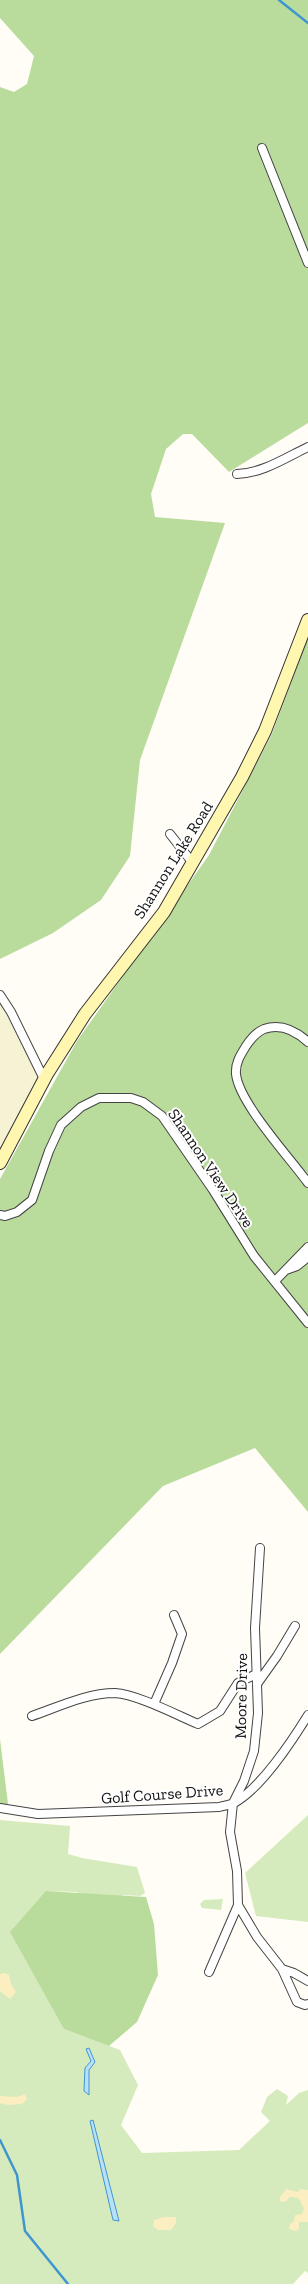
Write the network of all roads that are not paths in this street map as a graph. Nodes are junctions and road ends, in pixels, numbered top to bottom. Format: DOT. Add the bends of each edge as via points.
graph roads {
  1 [pos="262,148"];
  2 [pos="308,263"];
  3 [pos="308,446"];
  4 [pos="237,474"];
  5 [pos="308,620"];
  6 [pos="170,834"];
  7 [pos="192,862"];
  8 [pos="0,995"];
  9 [pos="308,1042"];
  10 [pos="44,1079"];
  11 [pos="0,1163"];
  12 [pos="308,1183"];
  13 [pos="0,1215"];
  14 [pos="308,1248"];
  15 [pos="308,1257"];
  16 [pos="285,1270"];
  17 [pos="275,1281"];
  18 [pos="308,1323"];
  19 [pos="260,1548"];
  20 [pos="174,1615"];
  21 [pos="295,1626"];
  22 [pos="256,1674"];
  23 [pos="257,1684"];
  24 [pos="154,1704"];
  25 [pos="308,1715"];
  26 [pos="32,1716"];
  27 [pos="233,1803"];
  28 [pos="0,1808"];
  29 [pos="238,1905"];
  30 [pos="282,1969"];
  31 [pos="209,1972"];
  32 [pos="308,1981"];
  33 [pos="308,2004"];
  1 -- 2 [label="street"];
  3 -- 4 [label="street" via="257,472"];
  5 -- 7 [label="main road, Shannon Lake Road" via="265,731 242,777"];
  6 -- 7 [label="street"];
  7 -- 10 [label="main road, Shannon Lake Road" via="164,912 85,1014"];
  8 -- 10 [label="street"];
  9 -- 12 [label="street" via="299,1033 285,1028 271,1027 262,1030 249,1041 239,1057 236,1074 244,1096 259,1119"];
  10 -- 11 [label="main road, Shannon Lake Road"];
  13 -- 17 [label="street, Shannon View Drive" via="17,1212 32,1200 61,1125 76,1111 99,1098 131,1098 143,1102 162,1116 214,1190 254,1256"];
  14 -- 16 [label="street"];
  15 -- 16 [label="street" via="298,1266"];
  16 -- 17 [label="street"];
  17 -- 18 [label="street, Shannon View Drive"];
  19 -- 22 [label="street, Moore Drive" via="255,1628"];
  20 -- 24 [label="street" via="182,1634"];
  21 -- 23 [label="street"];
  22 -- 23 [label="street, Moore Drive"];
  22 -- 24 [label="street" via="238,1683 220,1711 198,1724"];
  23 -- 27 [label="street, Moore Drive" via="258,1713 254,1751 244,1782"];
  24 -- 26 [label="street" via="116,1693 96,1695"];
  25 -- 27 [label="street, Golf Course Drive" via="285,1750 251,1790"];
  27 -- 28 [label="street, Golf Course Drive" via="218,1807 38,1814"];
  27 -- 29 [label="street, Moore Drive" via="230,1832 237,1872"];
  29 -- 30 [label="street, Moore Drive" via="257,1937"];
  29 -- 31 [label="street"];
  30 -- 32 [label="street, Moore Drive"];
  30 -- 33 [label="street, Moore Drive" via="297,2002"];
}
